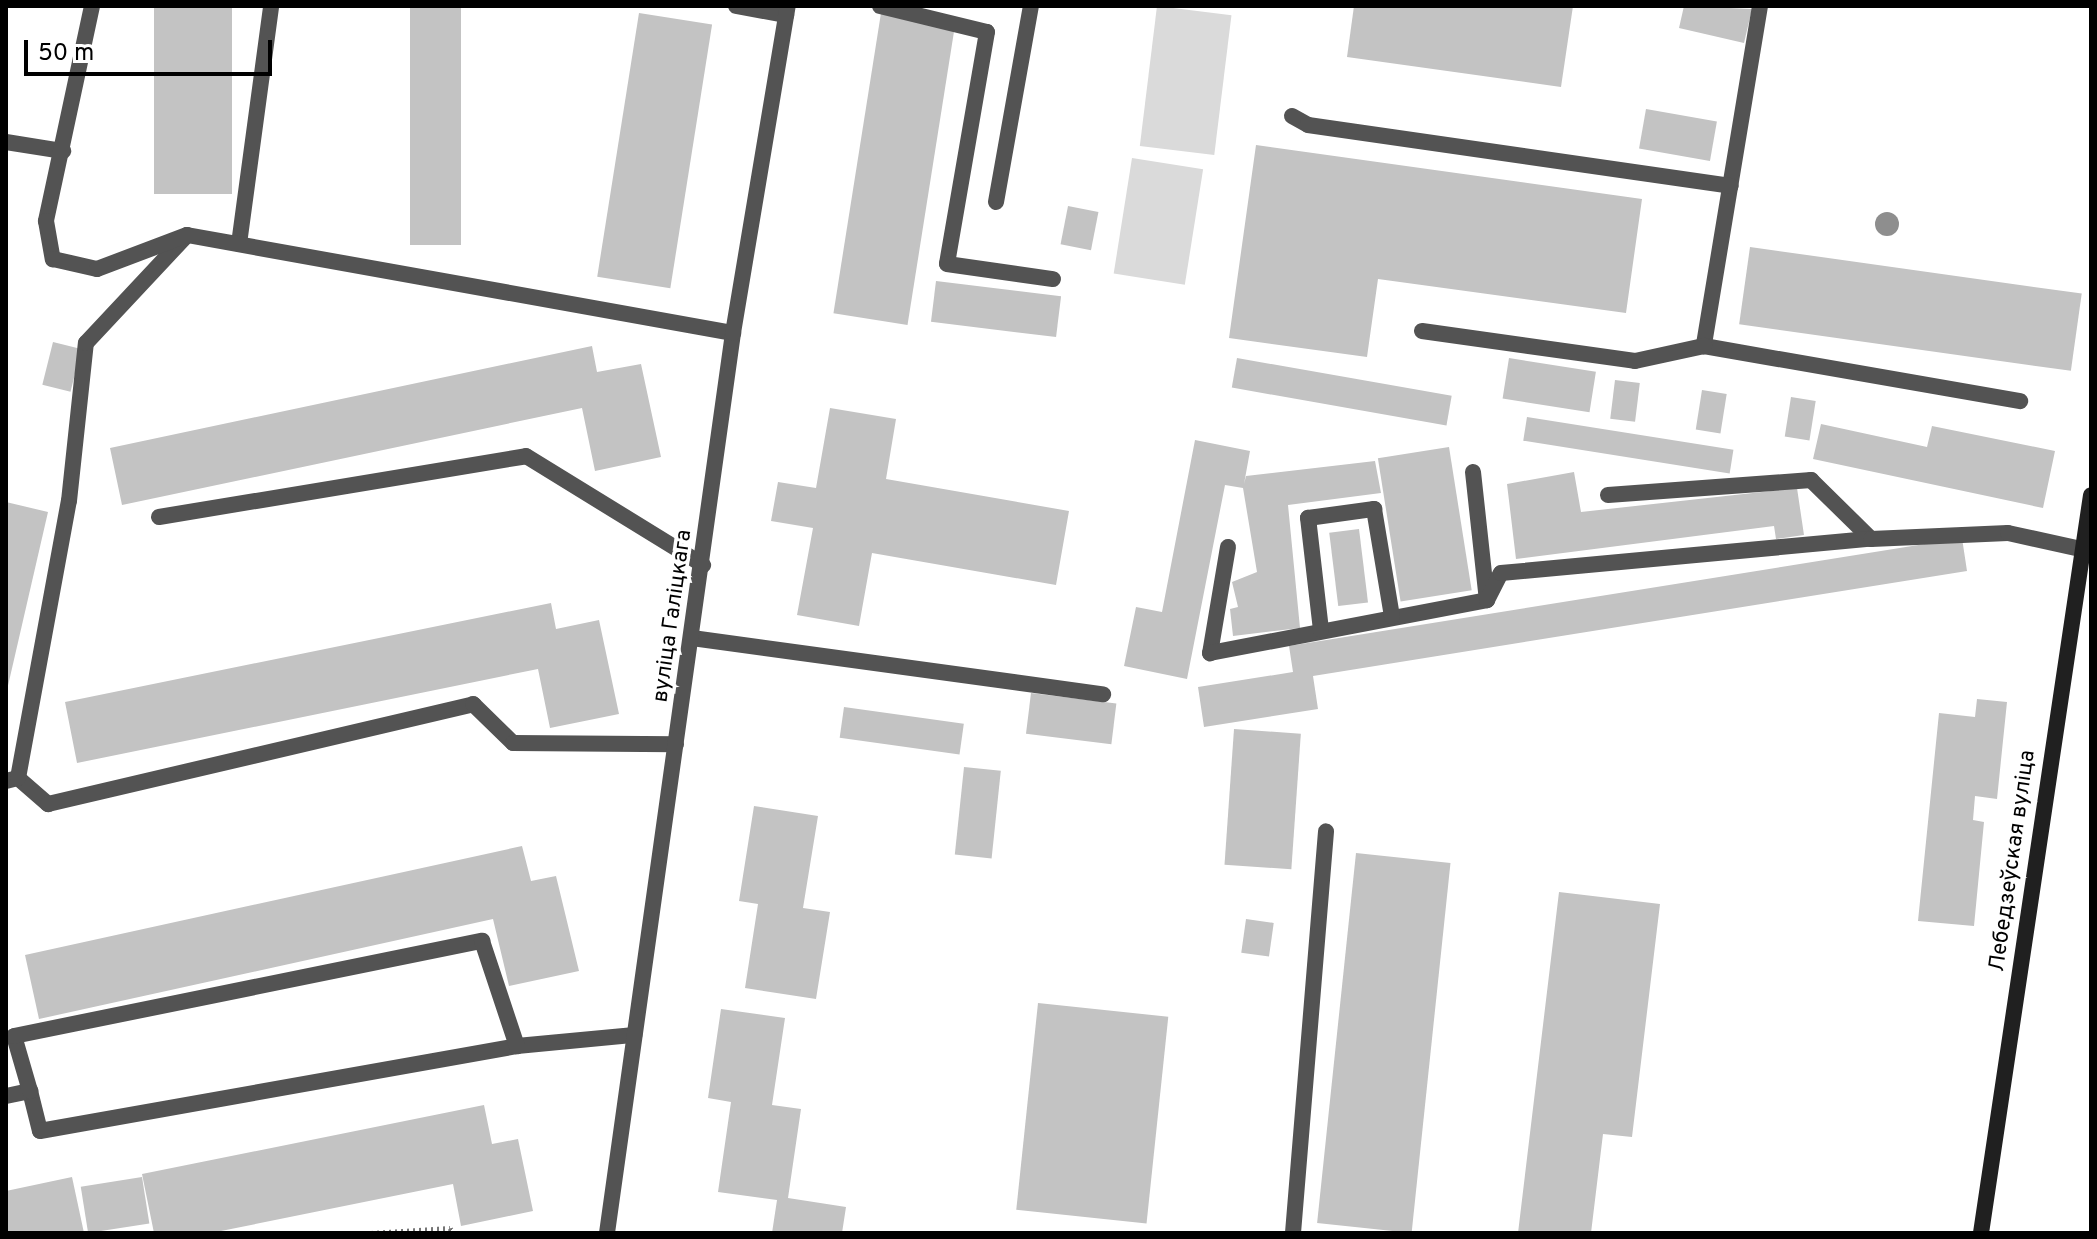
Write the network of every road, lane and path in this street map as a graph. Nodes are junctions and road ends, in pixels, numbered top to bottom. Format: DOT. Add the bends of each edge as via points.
graph roads {
  1 [pos="92,6"];
  2 [pos="271,6"];
  3 [pos="736,6"];
  4 [pos="880,6"];
  5 [pos="1031,6"];
  6 [pos="1760,6"];
  7 [pos="787,10"];
  8 [pos="1292,116"];
  9 [pos="6,142"];
  10 [pos="63,151"];
  11 [pos="1731,186"];
  12 [pos="996,202"];
  13 [pos="187,235"];
  14 [pos="239,244"];
  15 [pos="1053,279"];
  16 [pos="1422,331"];
  17 [pos="733,333"];
  18 [pos="1704,346"];
  19 [pos="2020,401"];
  20 [pos="1473,472"];
  21 [pos="1608,495"];
  22 [pos="2091,495"];
  23 [pos="159,517"];
  24 [pos="1871,539"];
  25 [pos="1228,547"];
  26 [pos="2081,549"];
  27 [pos="703,565"];
  28 [pos="1487,600"];
  29 [pos="1392,617"];
  30 [pos="1321,630"];
  31 [pos="692,638"];
  32 [pos="1103,694"];
  33 [pos="676,744"];
  34 [pos="12,779"];
  35 [pos="1326,831"];
  36 [pos="634,1035"];
  37 [pos="517,1046"];
  38 [pos="30,1091"];
  39 [pos="6,1096"];
  40 [pos="371,1233"];
  41 [pos="453,1233"];
  42 [pos="607,1233"];
  43 [pos="1293,1233"];
  44 [pos="1981,1233"];
  1 -- 10 [label="street"];
  2 -- 14 [label="street"];
  3 -- 7 [label="street"];
  4 -- 15 [label="street" via="987,32 947,264"];
  5 -- 12 [label="street"];
  6 -- 11 [label="street"];
  7 -- 17 [label="street, вуліца Галіцкага"];
  8 -- 11 [label="street" via="1308,125"];
  9 -- 10 [label="street"];
  10 -- 13 [label="street" via="46,221 53,259 97,269"];
  11 -- 18 [label="street"];
  13 -- 14 [label="street"];
  13 -- 34 [label="street" via="86,343 69,501"];
  14 -- 17 [label="street"];
  16 -- 18 [label="street" via="1635,361"];
  17 -- 27 [label="street, вуліца Галіцкага"];
  18 -- 19 [label="street"];
  20 -- 28 [label="street"];
  21 -- 24 [label="street" via="1811,480"];
  22 -- 26 [label="main road, Лебедзеўская вуліца"];
  23 -- 27 [label="street" via="526,456"];
  24 -- 26 [label="street" via="2008,533"];
  24 -- 28 [label="street" via="1501,573"];
  25 -- 30 [label="street" via="1210,653"];
  26 -- 44 [label="main road, Лебедзеўская вуліца"];
  27 -- 31 [label="street, вуліца Галіцкага"];
  28 -- 29 [label="street"];
  29 -- 30 [label="street"];
  29 -- 30 [label="street" via="1374,509 1308,518"];
  31 -- 32 [label="street"];
  31 -- 33 [label="street, вуліца Галіцкага"];
  33 -- 34 [label="street" via="513,743 473,704 48,804"];
  33 -- 36 [label="street, вуліца Галіцкага"];
  35 -- 43 [label="street"];
  36 -- 37 [label="street"];
  36 -- 42 [label="street, вуліца Галіцкага"];
  37 -- 38 [label="street" via="40,1131"];
  37 -- 38 [label="street" via="482,941 14,1036"];
  38 -- 39 [label="street"];
  40 -- 41 [label="path" via="450,1228"];
}
